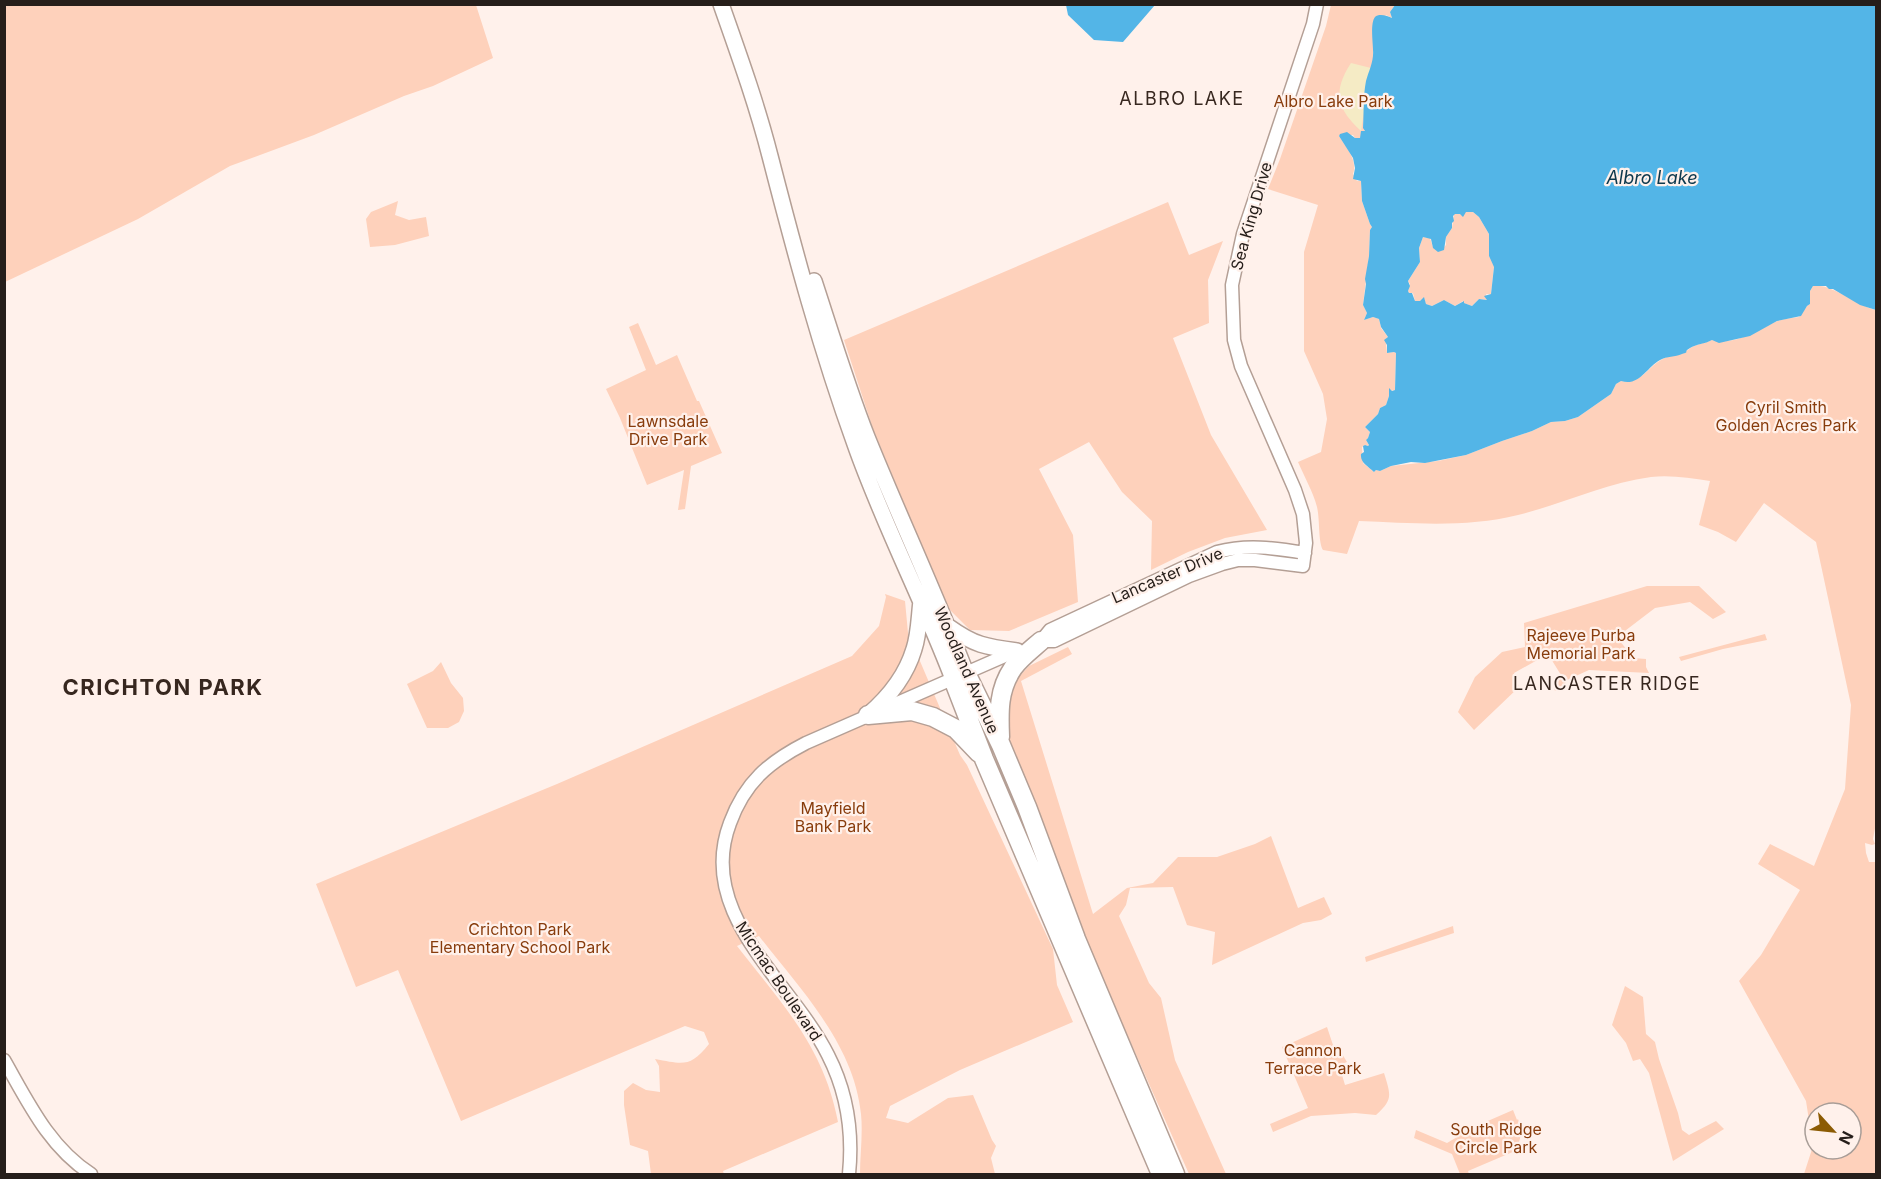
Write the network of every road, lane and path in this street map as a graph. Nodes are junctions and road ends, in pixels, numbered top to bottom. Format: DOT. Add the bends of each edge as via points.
graph roads {
  1 [pos="721,4"];
  2 [pos="1317,4"];
  3 [pos="771,161"];
  4 [pos="1304,560"];
  5 [pos="921,602"];
  6 [pos="949,627"];
  7 [pos="1041,641"];
  8 [pos="1017,651"];
  9 [pos="960,676"];
  10 [pos="868,715"];
  11 [pos="1001,745"];
  12 [pos="984,759"];
  13 [pos="4,1060"];
  14 [pos="91,1174"];
  15 [pos="849,1174"];
  16 [pos="1161,1174"];
  17 [pos="1177,1174"];
  1 -- 3 [label="main road, Woodland Avenue"];
  2 -- 4 [label="street, Sea King Drive" via="1236,257 1232,285 1234,340 1241,366 1303,514"];
  3 -- 5 [label="main road, Woodland Avenue" via="854,444"];
  3 -- 6 [label="main road, Woodland Avenue" via="866,434"];
  4 -- 7 [label="street, Lancaster Drive" via="1260,547 1216,552 1050,630"];
  5 -- 9 [label="main road, Woodland Avenue"];
  5 -- 10 [label="main road" via="915,648 904,674 881,705"];
  6 -- 8 [label="main road" via="984,647"];
  6 -- 9 [label="main road, Woodland Avenue"];
  7 -- 8 [label="street, Lancaster Drive"];
  7 -- 11 [label="highway" via="1014,667 1002,692"];
  8 -- 9 [label="street, Lancaster Drive"];
  9 -- 10 [label="street, Micmac Boulevard"];
  9 -- 11 [label="highway, Woodland Avenue"];
  9 -- 12 [label="highway, Woodland Avenue"];
  10 -- 12 [label="highway" via="912,711 933,717 956,729"];
  10 -- 15 [label="street, Micmac Boulevard" via="795,749 757,776 733,816 723,853 724,881 738,924 809,1023 835,1070 849,1128"];
  11 -- 17 [label="highway, Woodland Avenue" via="1076,939"];
  12 -- 16 [label="highway, Woodland Avenue"];
  13 -- 14 [label="street" via="45,1130 69,1158"];
}
